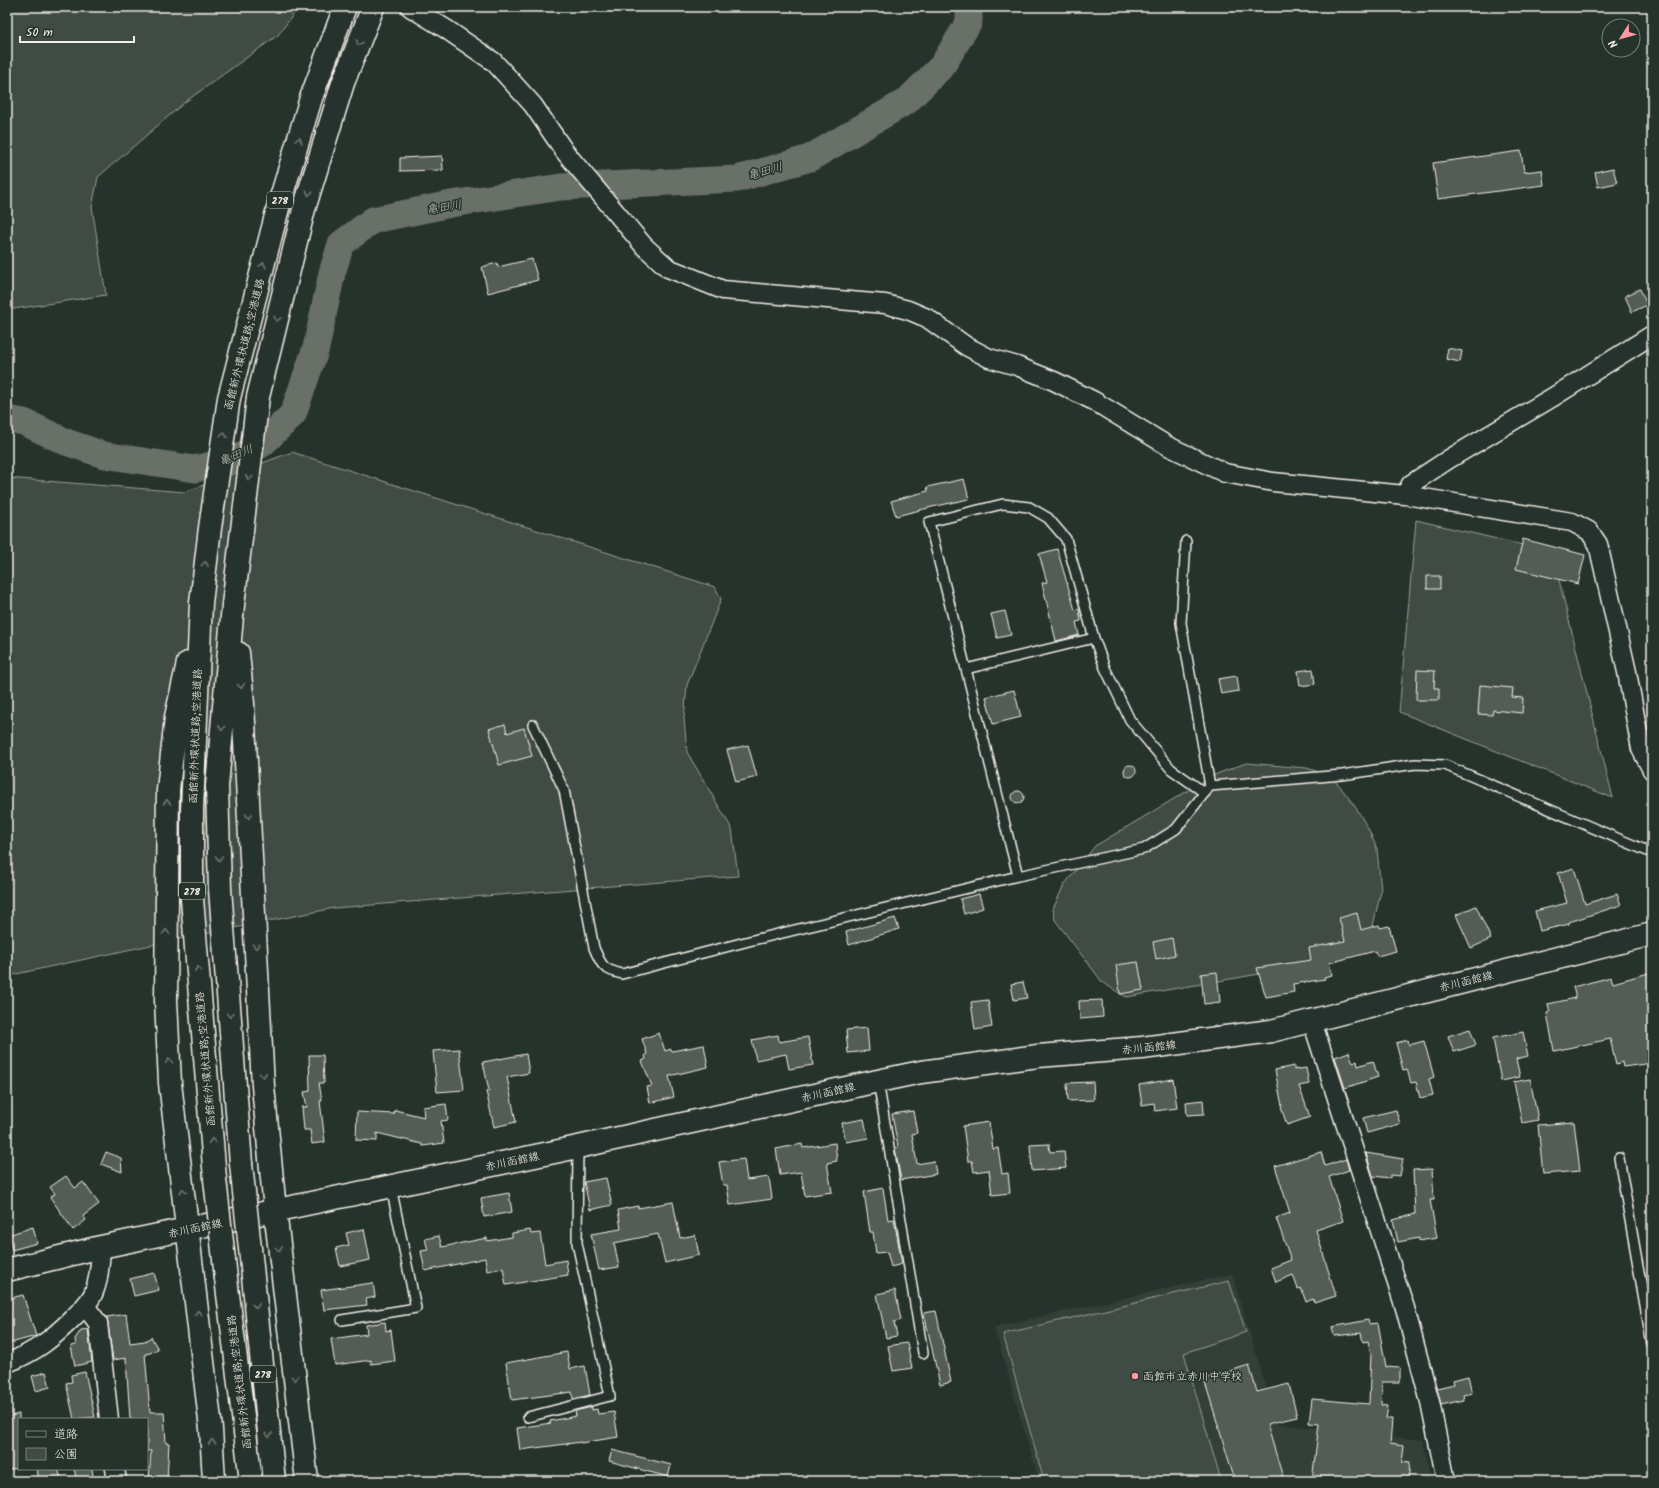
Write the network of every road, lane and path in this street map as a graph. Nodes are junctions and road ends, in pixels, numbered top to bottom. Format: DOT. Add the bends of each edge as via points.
graph roads {
  1 [pos="345,7"];
  2 [pos="373,7"];
  3 [pos="410,7"];
  4 [pos="1652,335"];
  5 [pos="1405,495"];
  6 [pos="1186,541"];
  7 [pos="201,603"];
  8 [pos="233,605"];
  9 [pos="1094,638"];
  10 [pos="966,669"];
  11 [pos="533,725"];
  12 [pos="1652,770"];
  13 [pos="1207,789"];
  14 [pos="1652,853"];
  15 [pos="1018,876"];
  16 [pos="1652,934"];
  17 [pos="1312,1021"];
  18 [pos="878,1081"];
  19 [pos="578,1148"];
  20 [pos="1619,1158"];
  21 [pos="391,1187"];
  22 [pos="275,1210"];
  23 [pos="188,1229"];
  24 [pos="101,1247"];
  25 [pos="7,1270"];
  26 [pos="85,1306"];
  27 [pos="342,1320"];
  28 [pos="1652,1345"];
  29 [pos="923,1353"];
  30 [pos="7,1363"];
  31 [pos="528,1417"];
  32 [pos="109,1418"];
  33 [pos="115,1470"];
  34 [pos="117,1481"];
  35 [pos="214,1481"];
  36 [pos="251,1481"];
  37 [pos="274,1481"];
  38 [pos="307,1481"];
  39 [pos="1446,1481"];
  7 -- 1 [label="main road, 函館新外環状道路;空港道路 / 278, one-way" via="229,398 279,204 311,98"];
  2 -- 8 [label="main road, 278, one-way" via="343,83 304,208 258,397"];
  3 -- 5 [label="street" via="494,62 533,105 564,152 618,216 644,246 668,268 722,290 885,304 908,310 927,318 966,346 989,358 1054,381 1094,401 1168,446 1225,473 1273,482"];
  4 -- 5 [label="street" via="1449,459 1411,484"];
  5 -- 12 [label="street" via="1572,522 1589,531 1598,544 1615,615 1641,749"];
  6 -- 13 [label="lane" via="1182,623"];
  23 -- 7 [label="main road, one-way" via="170,1076 166,1000 168,790 176,717"];
  36 -- 7 [label="main road, 函館新外環状道路;空港道路 / 278, one-way, bridge" via="215,1179 192,899 192,810"];
  8 -- 22 [label="main road, one-way" via="243,704 263,1079"];
  8 -- 37 [label="main road, 278, one-way, bridge" via="217,786 220,889 241,1164"];
  9 -- 10 [label="lane"];
  9 -- 10 [label="lane" via="1066,539 1048,518 1029,507 1003,504 929,522"];
  9 -- 13 [label="lane" via="1130,720 1171,769"];
  10 -- 15 [label="lane"];
  11 -- 15 [label="lane" via="564,790 594,948 601,964 608,971 622,974 749,940"];
  13 -- 14 [label="lane" via="1342,775 1415,764 1445,765"];
  13 -- 15 [label="lane" via="1176,829 1144,848"];
  16 -- 17 [label="main road, 赤川函館線"];
  17 -- 18 [label="main road, 赤川函館線" via="1271,1031 1210,1040 1038,1056 921,1072"];
  17 -- 39 [label="street" via="1408,1316 1430,1402"];
  18 -- 19 [label="main road, 赤川函館線"];
  18 -- 29 [label="lane"];
  19 -- 21 [label="main road, 赤川函館線"];
  19 -- 31 [label="lane" via="577,1243 610,1396"];
  20 -- 28 [label="lane"];
  21 -- 22 [label="main road, 赤川函館線"];
  21 -- 27 [label="lane" via="416,1308"];
  22 -- 23 [label="main road, 赤川函館線"];
  22 -- 38 [label="main road, one-way"];
  23 -- 24 [label="main road, 赤川函館線"];
  35 -- 23 [label="main road, one-way" via="211,1429"];
  24 -- 25 [label="main road, 赤川函館線"];
  24 -- 26 [label="street" via="95,1291"];
  26 -- 30 [label="street" via="54,1338 32,1352"];
  26 -- 32 [label="street" via="98,1323"];
  33 -- 34 [label="street"];
}
